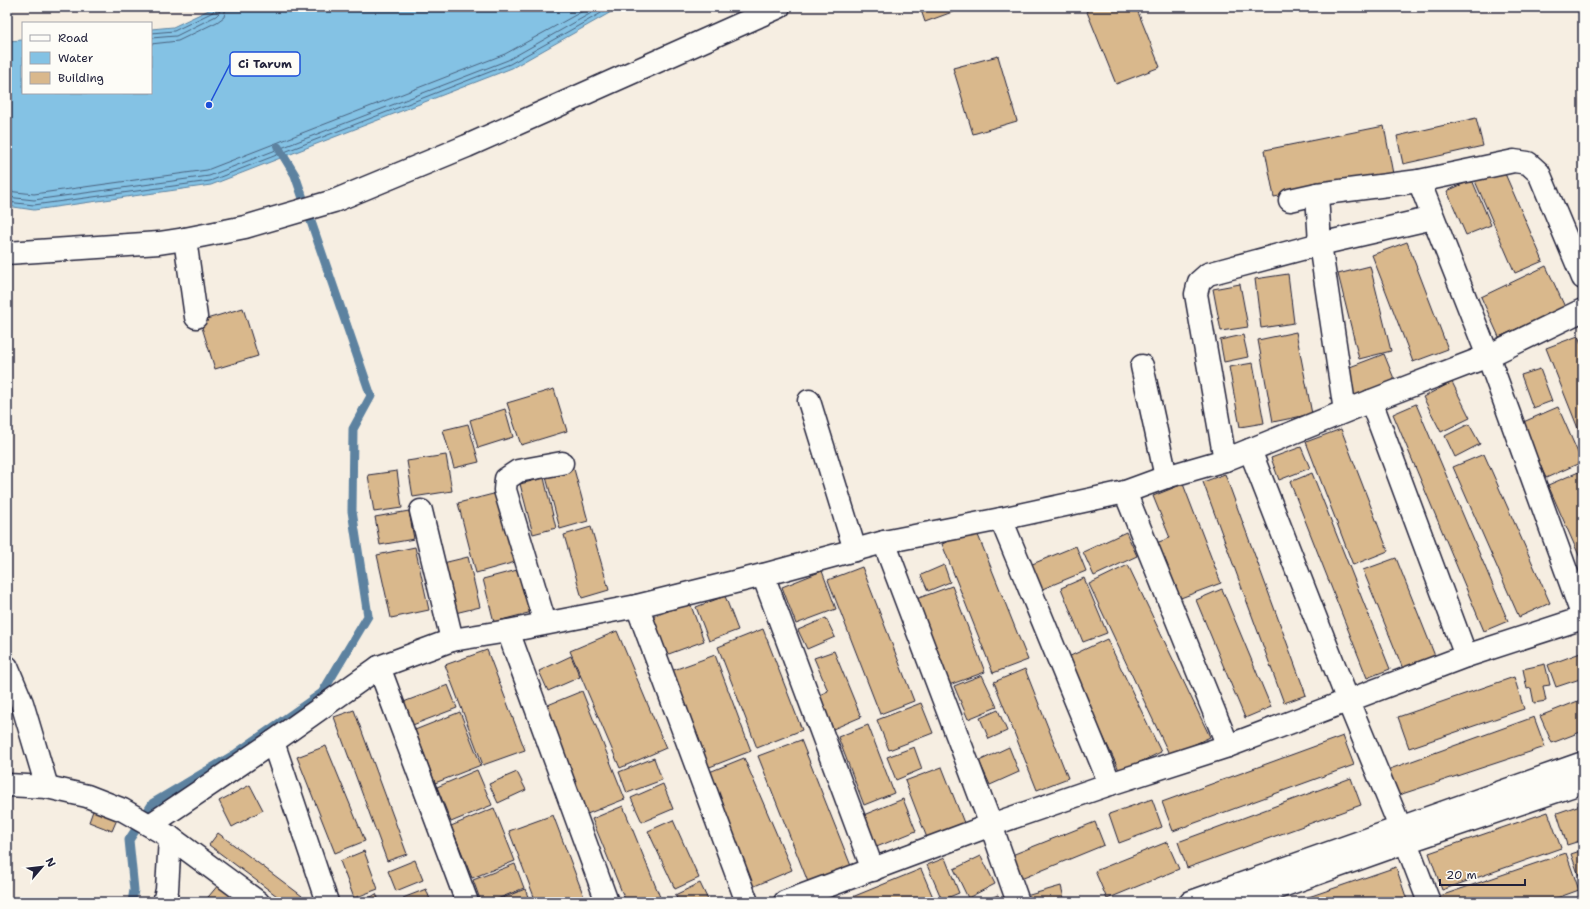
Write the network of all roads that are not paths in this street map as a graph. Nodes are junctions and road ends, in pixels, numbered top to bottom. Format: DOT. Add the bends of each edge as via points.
graph roads {
  1 [pos="779,7"];
  2 [pos="1419,181"];
  3 [pos="1317,194"];
  4 [pos="1290,200"];
  5 [pos="1432,218"];
  6 [pos="185,239"];
  7 [pos="1320,244"];
  8 [pos="7,253"];
  9 [pos="1583,278"];
  10 [pos="1583,310"];
  11 [pos="196,317"];
  12 [pos="1488,356"];
  13 [pos="1142,366"];
  14 [pos="809,401"];
  15 [pos="1371,401"];
  16 [pos="1345,411"];
  17 [pos="1250,450"];
  18 [pos="1225,460"];
  19 [pos="562,463"];
  20 [pos="1166,477"];
  21 [pos="1125,492"];
  22 [pos="421,510"];
  23 [pos="1001,519"];
  24 [pos="884,542"];
  25 [pos="855,550"];
  26 [pos="763,575"];
  27 [pos="637,606"];
  28 [pos="1583,618"];
  29 [pos="546,623"];
  30 [pos="508,631"];
  31 [pos="452,640"];
  32 [pos="1466,656"];
  33 [pos="7,667"];
  34 [pos="379,667"];
  35 [pos="1348,701"];
  36 [pos="273,742"];
  37 [pos="1228,746"];
  38 [pos="1583,763"];
  39 [pos="1570,780"];
  40 [pos="1110,784"];
  41 [pos="7,785"];
  42 [pos="47,787"];
  43 [pos="150,825"];
  44 [pos="991,825"];
  45 [pos="1403,835"];
  46 [pos="170,837"];
  47 [pos="873,870"];
  48 [pos="1260,886"];
  49 [pos="164,902"];
  50 [pos="258,902"];
  51 [pos="327,902"];
  52 [pos="467,902"];
  53 [pos="607,902"];
  54 [pos="747,902"];
  55 [pos="785,902"];
  56 [pos="1018,902"];
  57 [pos="1191,902"];
  58 [pos="1237,902"];
  59 [pos="1429,902"];
  1 -- 6 [label="street" via="467,146 334,201 245,227"];
  2 -- 3 [label="street"];
  2 -- 5 [label="street"];
  2 -- 9 [label="street" via="1514,161 1528,163 1539,173"];
  3 -- 4 [label="street"];
  3 -- 7 [label="street"];
  5 -- 7 [label="street"];
  5 -- 12 [label="street"];
  6 -- 8 [label="street"];
  6 -- 11 [label="street"];
  7 -- 16 [label="street"];
  7 -- 18 [label="street" via="1208,274 1199,282 1196,294"];
  10 -- 12 [label="street"];
  12 -- 15 [label="street"];
  12 -- 28 [label="street"];
  13 -- 20 [label="street"];
  14 -- 25 [label="street"];
  15 -- 16 [label="street"];
  15 -- 32 [label="street"];
  16 -- 17 [label="street"];
  17 -- 18 [label="street"];
  17 -- 35 [label="street"];
  18 -- 20 [label="street"];
  19 -- 29 [label="street" via="518,471 506,479 505,490"];
  20 -- 21 [label="street"];
  21 -- 23 [label="street"];
  21 -- 37 [label="street"];
  22 -- 31 [label="street"];
  23 -- 24 [label="street"];
  23 -- 40 [label="street"];
  24 -- 25 [label="street"];
  24 -- 44 [label="street"];
  25 -- 26 [label="street"];
  26 -- 27 [label="street"];
  26 -- 47 [label="street"];
  27 -- 29 [label="street"];
  27 -- 54 [label="street"];
  28 -- 32 [label="street"];
  29 -- 30 [label="street"];
  30 -- 31 [label="street"];
  30 -- 53 [label="street"];
  31 -- 34 [label="street"];
  32 -- 35 [label="street"];
  33 -- 42 [label="street" via="22,703"];
  34 -- 36 [label="street"];
  34 -- 52 [label="street"];
  35 -- 37 [label="street"];
  35 -- 45 [label="street"];
  36 -- 43 [label="street"];
  36 -- 51 [label="street"];
  37 -- 40 [label="street"];
  38 -- 39 [label="street"];
  39 -- 45 [label="street"];
  40 -- 44 [label="street"];
  41 -- 42 [label="street"];
  42 -- 43 [label="street" via="87,796 123,810"];
  43 -- 46 [label="street"];
  44 -- 47 [label="street"];
  44 -- 56 [label="street"];
  45 -- 48 [label="street"];
  45 -- 59 [label="street"];
  46 -- 49 [label="street"];
  46 -- 50 [label="street"];
  47 -- 55 [label="street"];
  48 -- 57 [label="street"];
  48 -- 58 [label="street"];
}
